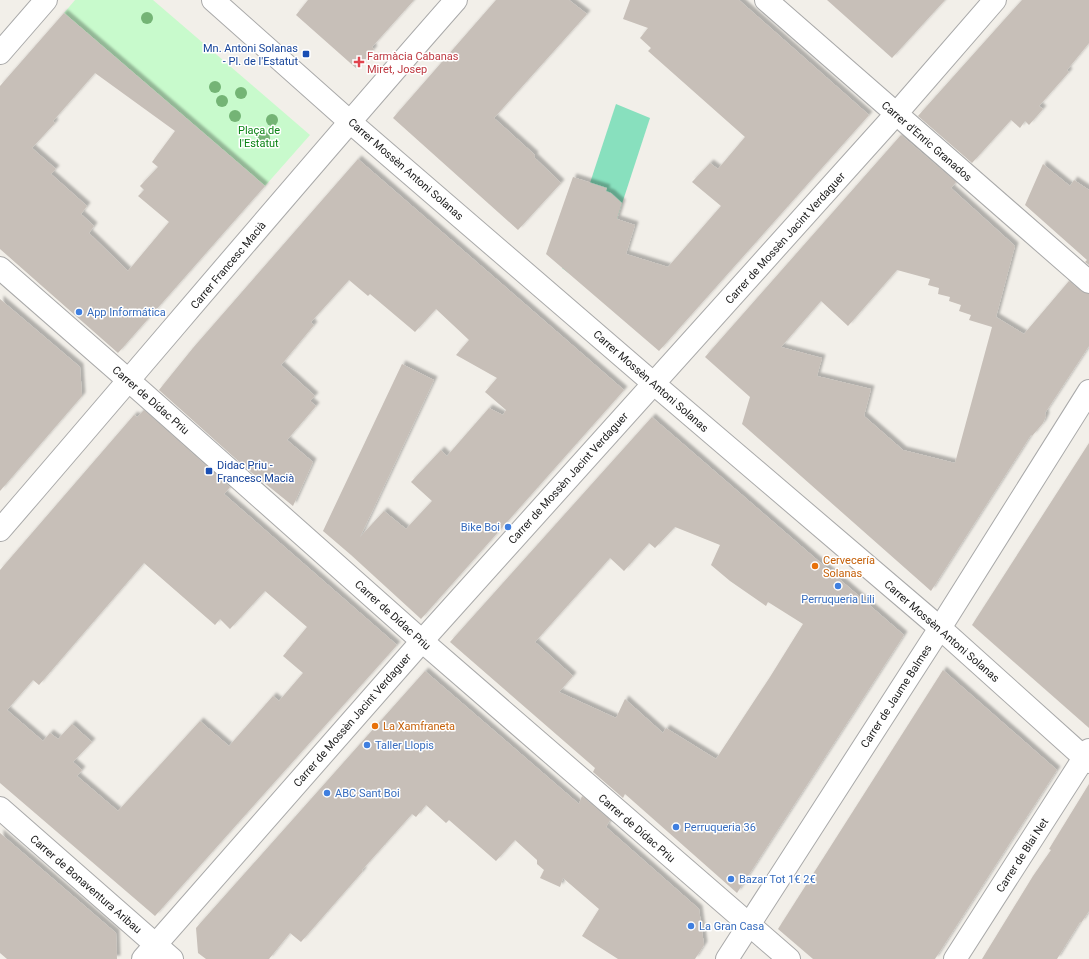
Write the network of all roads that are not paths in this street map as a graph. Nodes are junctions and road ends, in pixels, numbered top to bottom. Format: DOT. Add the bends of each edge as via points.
graph roads {
  1 [pos="46,0"];
  2 [pos="213,0"];
  3 [pos="456,0"];
  4 [pos="766,0"];
  5 [pos="995,0"];
  6 [pos="0,54"];
  7 [pos="896,114"];
  8 [pos="349,121"];
  9 [pos="0,268"];
  10 [pos="1089,282"];
  11 [pos="130,380"];
  12 [pos="653,383"];
  13 [pos="1089,390"];
  14 [pos="0,530"];
  15 [pos="940,628"];
  16 [pos="422,641"];
  17 [pos="1087,757"];
  18 [pos="0,808"];
  19 [pos="750,925"];
  20 [pos="149,952"];
  21 [pos="172,959"];
  22 [pos="727,959"];
  23 [pos="789,959"];
  24 [pos="955,959"];
  1 -- 6 [label="street"];
  2 -- 8 [label="street, Carrer Mossèn Antoni Solanas"];
  3 -- 8 [label="street, Carrer Francesc Macià"];
  4 -- 7 [label="street, Carrer d'Enric Granados"];
  5 -- 7 [label="street, Carrer de Mossèn Jacint Verdaguer"];
  7 -- 10 [label="street, Carrer d'Enric Granados"];
  7 -- 12 [label="street, Carrer de Mossèn Jacint Verdaguer"];
  8 -- 11 [label="street, Carrer Francesc Macià"];
  8 -- 12 [label="street, Carrer Mossèn Antoni Solanas"];
  9 -- 11 [label="street, Carrer de Dídac Priu"];
  11 -- 14 [label="street, Carrer Francesc Macià"];
  11 -- 16 [label="street, Carrer de Dídac Priu"];
  12 -- 15 [label="street, Carrer Mossèn Antoni Solanas"];
  12 -- 16 [label="street, Carrer de Mossèn Jacint Verdaguer"];
  13 -- 15 [label="street, Carrer de Jaume Balmes"];
  15 -- 17 [label="street, Carrer Mossèn Antoni Solanas"];
  15 -- 19 [label="street, Carrer de Jaume Balmes"];
  16 -- 19 [label="street, Carrer de Dídac Priu"];
  16 -- 20 [label="street, Carrer de Mossèn Jacint Verdaguer"];
  17 -- 24 [label="street, Carrer de Blai Net"];
  18 -- 20 [label="street, Carrer de Bonaventura Aribau"];
  19 -- 22 [label="street, Carrer de Jaume Balmes"];
  19 -- 23 [label="street, Carrer de Dídac Priu"];
  20 -- 21 [label="street, Carrer de Bonaventura Aribau"];
}
